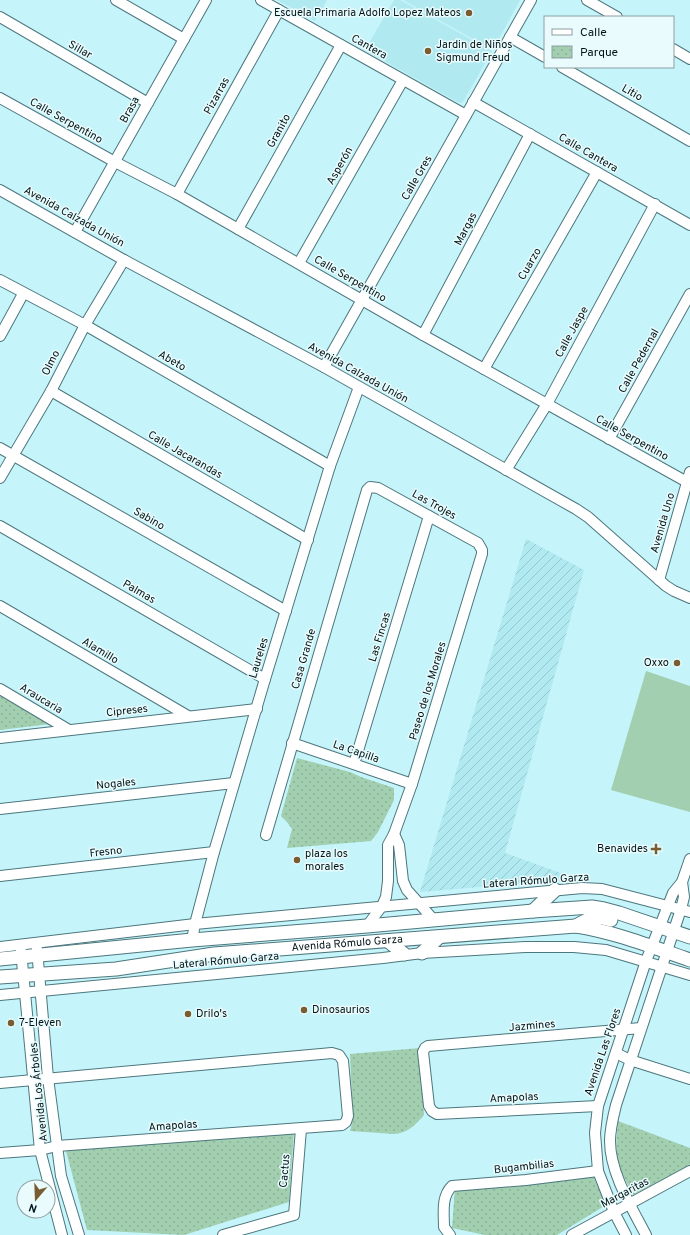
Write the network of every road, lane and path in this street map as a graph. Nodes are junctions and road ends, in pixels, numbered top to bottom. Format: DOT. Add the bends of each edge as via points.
graph roads {
  1 [pos="116,0"];
  2 [pos="206,0"];
  3 [pos="261,0"];
  4 [pos="531,0"];
  5 [pos="587,0"];
  6 [pos="279,10"];
  7 [pos="615,16"];
  8 [pos="0,17"];
  9 [pos="510,37"];
  10 [pos="184,39"];
  11 [pos="341,45"];
  12 [pos="674,50"];
  13 [pos="544,56"];
  14 [pos="690,59"];
  15 [pos="564,68"];
  16 [pos="403,80"];
  17 [pos="0,98"];
  18 [pos="473,102"];
  19 [pos="148,103"];
  20 [pos="466,115"];
  21 [pos="530,134"];
  22 [pos="690,141"];
  23 [pos="115,162"];
  24 [pos="597,172"];
  25 [pos="0,190"];
  26 [pos="177,194"];
  27 [pos="655,204"];
  28 [pos="690,225"];
  29 [pos="238,229"];
  30 [pos="75,232"];
  31 [pos="124,260"];
  32 [pos="299,263"];
  33 [pos="0,280"];
  34 [pos="24,294"];
  35 [pos="690,294"];
  36 [pos="362,299"];
  37 [pos="85,325"];
  38 [pos="423,335"];
  39 [pos="0,336"];
  40 [pos="324,367"];
  41 [pos="484,369"];
  42 [pos="360,387"];
  43 [pos="51,391"];
  44 [pos="547,404"];
  45 [pos="609,439"];
  46 [pos="0,448"];
  47 [pos="13,454"];
  48 [pos="330,466"];
  49 [pos="506,470"];
  50 [pos="690,472"];
  51 [pos="0,478"];
  52 [pos="687,482"];
  53 [pos="367,490"];
  54 [pos="429,516"];
  55 [pos="0,526"];
  56 [pos="308,540"];
  57 [pos="482,554"];
  58 [pos="659,580"];
  59 [pos="690,598"];
  60 [pos="0,606"];
  61 [pos="286,611"];
  62 [pos="265,679"];
  63 [pos="0,689"];
  64 [pos="257,709"];
  65 [pos="188,716"];
  66 [pos="69,730"];
  67 [pos="0,738"];
  68 [pos="292,743"];
  69 [pos="354,764"];
  70 [pos="234,783"];
  71 [pos="412,784"];
  72 [pos="0,809"];
  73 [pos="394,834"];
  74 [pos="266,835"];
  75 [pos="214,852"];
  76 [pos="690,859"];
  77 [pos="0,876"];
  78 [pos="682,882"];
  79 [pos="556,890"];
  80 [pos="419,903"];
  81 [pos="668,905"];
  82 [pos="382,906"];
  83 [pos="685,910"];
  84 [pos="533,911"];
  85 [pos="433,920"];
  86 [pos="195,924"];
  87 [pos="367,926"];
  88 [pos="576,926"];
  89 [pos="659,929"];
  90 [pos="674,931"];
  91 [pos="690,937"];
  92 [pos="438,938"];
  93 [pos="192,940"];
  94 [pos="388,941"];
  95 [pos="0,946"];
  96 [pos="651,947"];
  97 [pos="37,949"];
  98 [pos="21,950"];
  99 [pos="667,952"];
  100 [pos="422,953"];
  101 [pos="404,954"];
  102 [pos="0,959"];
  103 [pos="690,960"];
  104 [pos="646,961"];
  105 [pos="662,967"];
  106 [pos="39,975"];
  107 [pos="690,975"];
  108 [pos="24,976"];
  109 [pos="0,977"];
  110 [pos="41,991"];
  111 [pos="26,992"];
  112 [pos="0,995"];
  113 [pos="641,1028"];
  114 [pos="624,1030"];
  115 [pos="616,1053"];
  116 [pos="630,1060"];
  117 [pos="48,1078"];
  118 [pos="690,1079"];
  119 [pos="33,1080"];
  120 [pos="0,1083"];
  121 [pos="598,1106"];
  122 [pos="432,1111"];
  123 [pos="301,1129"];
  124 [pos="57,1146"];
  125 [pos="40,1150"];
  126 [pos="0,1153"];
  127 [pos="598,1171"];
  128 [pos="690,1171"];
  129 [pos="630,1205"];
  130 [pos="614,1212"];
  131 [pos="447,1234"];
  132 [pos="62,1235"];
  133 [pos="79,1235"];
  134 [pos="223,1235"];
  135 [pos="572,1235"];
  136 [pos="626,1235"];
  137 [pos="646,1235"];
  1 -- 10 [label="street"];
  2 -- 10 [label="street, Brasa"];
  3 -- 6 [label="street, Cantera"];
  4 -- 9 [label="street, Calle Gres"];
  5 -- 7 [label="street"];
  6 -- 11 [label="street, Cantera"];
  6 -- 26 [label="street, Pizarras"];
  8 -- 19 [label="street, Sillar"];
  9 -- 13 [label="street"];
  9 -- 18 [label="street, Calle Gres"];
  10 -- 19 [label="street, Brasa"];
  11 -- 16 [label="street, Cantera"];
  11 -- 29 [label="street, Granito"];
  12 -- 14 [label="street"];
  15 -- 22 [label="street, Litio"];
  16 -- 20 [label="street, Cantera"];
  16 -- 32 [label="street, Asperón"];
  17 -- 23 [label="street, Calle Serpentino"];
  18 -- 20 [label="street, Calle Gres"];
  18 -- 21 [label="street, Calle Cantera"];
  19 -- 23 [label="street, Brasa"];
  20 -- 36 [label="street, Calle Gres"];
  21 -- 24 [label="street, Calle Cantera"];
  21 -- 38 [label="street, Margas"];
  23 -- 26 [label="street, Calle Serpentino"];
  23 -- 30 [label="street, Brasa"];
  24 -- 27 [label="street, Calle Cantera"];
  24 -- 41 [label="street, Cuarzo"];
  25 -- 30 [label="street, Avenida Calzada Unión"];
  26 -- 29 [label="street, Calle Serpentino"];
  27 -- 28 [label="street, Calle Cantera"];
  27 -- 44 [label="street, Calle Jaspe"];
  29 -- 32 [label="street, Calle Serpentino"];
  30 -- 31 [label="street, Avenida Calzada Unión"];
  31 -- 37 [label="street, Olmo"];
  31 -- 40 [label="street, Avenida Calzada Unión"];
  32 -- 36 [label="street, Calle Serpentino"];
  33 -- 34 [label="street, Abeto"];
  34 -- 37 [label="street, Abeto"];
  34 -- 39 [label="street"];
  35 -- 45 [label="street, Calle Pedernal"];
  36 -- 38 [label="street, Calle Serpentino"];
  36 -- 40 [label="street, Calle Gres"];
  37 -- 43 [label="street, Olmo"];
  37 -- 48 [label="street, Abeto"];
  38 -- 41 [label="street, Calle Serpentino"];
  40 -- 42 [label="street, Avenida Calzada Unión"];
  41 -- 44 [label="street, Calle Serpentino"];
  42 -- 48 [label="street, Laureles"];
  42 -- 49 [label="street, Avenida Calzada Unión"];
  43 -- 47 [label="street, Olmo"];
  43 -- 56 [label="street, Calle Jacarandas"];
  44 -- 45 [label="street, Calle Serpentino"];
  44 -- 49 [label="street, Calle Jaspe"];
  45 -- 52 [label="street, Calle Serpentino"];
  46 -- 47 [label="street, Sabino"];
  47 -- 51 [label="street, Olmo"];
  47 -- 61 [label="street, Sabino"];
  48 -- 56 [label="street, Laureles"];
  49 -- 58 [label="street, Avenida Calzada Unión" via="582,512"];
  50 -- 52 [label="street, Avenida Uno"];
  52 -- 58 [label="street, Avenida Uno"];
  53 -- 54 [label="street, Las Trojes" via="370,487 378,488"];
  53 -- 68 [label="street, Casa Grande"];
  54 -- 57 [label="street, Las Trojes" via="478,543"];
  54 -- 69 [label="street, Las Fincas"];
  55 -- 62 [label="street, Palmas"];
  56 -- 61 [label="street, Laureles"];
  57 -- 71 [label="street, Paseo de los Morales"];
  58 -- 59 [label="street, Avenida Calzada Unión"];
  60 -- 65 [label="street, Alamillo"];
  61 -- 62 [label="street, Laureles"];
  62 -- 64 [label="street, Laureles"];
  63 -- 66 [label="street, Araucaria"];
  64 -- 65 [label="street, Cipreses"];
  64 -- 70 [label="street, Laureles"];
  65 -- 66 [label="street, Cipreses"];
  66 -- 67 [label="street, Cipreses"];
  68 -- 69 [label="street, La Capilla"];
  68 -- 74 [label="street, Casa Grande"];
  69 -- 71 [label="street, La Capilla"];
  70 -- 72 [label="street, Nogales"];
  70 -- 75 [label="street, Laureles"];
  71 -- 73 [label="street, Paseo de los Morales"];
  73 -- 80 [label="street" via="400,850 403,881 412,897"];
  73 -- 82 [label="street, Paseo de los Morales" via="387,848 387,891"];
  75 -- 77 [label="street, Fresno"];
  75 -- 86 [label="street, Laureles"];
  76 -- 78 [label="street, Avenida Las Flores"];
  78 -- 81 [label="street, Avenida Las Flores"];
  78 -- 83 [label="street, Avenida Las Flores"];
  79 -- 80 [label="street, Lateral Rómulo Garza"];
  79 -- 81 [label="street, Lateral Rómulo Garza" via="591,888"];
  79 -- 84 [label="main road"];
  80 -- 82 [label="street, Lateral Rómulo Garza"];
  80 -- 85 [label="street"];
  81 -- 83 [label="street, Lateral Rómulo Garza"];
  81 -- 89 [label="street, Avenida Las Flores"];
  82 -- 86 [label="street, Lateral Rómulo Garza"];
  82 -- 87 [label="street, Paseo de los Morales"];
  83 -- 90 [label="street, Avenida Las Flores"];
  84 -- 85 [label="main road, Avenida Rómulo Garza"];
  84 -- 89 [label="main road, Avenida Rómulo Garza" via="592,907"];
  85 -- 87 [label="main road, Avenida Rómulo Garza"];
  86 -- 93 [label="street, Laureles"];
  86 -- 97 [label="street, Lateral Rómulo Garza"];
  87 -- 93 [label="main road, Avenida Rómulo Garza"];
  88 -- 89 [label="main road" via="589,918 599,916"];
  88 -- 92 [label="main road, Avenida Rómulo Garza"];
  88 -- 96 [label="main road, Avenida Rómulo Garza" via="610,933"];
  89 -- 90 [label="main road, Avenida Rómulo Garza"];
  89 -- 96 [label="street, Avenida Las Flores"];
  90 -- 91 [label="main road, Avenida Rómulo Garza"];
  90 -- 99 [label="street, Avenida Las Flores"];
  92 -- 94 [label="main road, Avenida Rómulo Garza"];
  92 -- 100 [label="main road"];
  93 -- 97 [label="main road, Avenida Rómulo Garza"];
  94 -- 101 [label="main road"];
  94 -- 106 [label="main road, Avenida Rómulo Garza" via="214,954 116,970"];
  95 -- 98 [label="street"];
  96 -- 99 [label="main road, Avenida Rómulo Garza"];
  96 -- 104 [label="street, Avenida Las Flores"];
  97 -- 98 [label="main road, Avenida Rómulo Garza"];
  97 -- 106 [label="street, Avenida Los Árboles"];
  98 -- 102 [label="main road, Avenida Rómulo Garza"];
  98 -- 108 [label="street, Avenida Los Árboles"];
  99 -- 103 [label="main road, Avenida Rómulo Garza"];
  99 -- 105 [label="street, Avenida Las Flores"];
  100 -- 101 [label="street, Lateral Rómulo Garza"];
  100 -- 104 [label="street, Lateral Rómulo Garza" via="574,947 606,950"];
  101 -- 110 [label="street, Lateral Rómulo Garza"];
  104 -- 105 [label="street, Lateral Rómulo Garza"];
  104 -- 114 [label="street, Avenida Las Flores"];
  105 -- 107 [label="street, Lateral Rómulo Garza"];
  105 -- 113 [label="street, Avenida Las Flores"];
  106 -- 108 [label="main road, Avenida Rómulo Garza"];
  106 -- 110 [label="street, Avenida Los Árboles"];
  108 -- 109 [label="main road, Avenida Rómulo Garza"];
  108 -- 111 [label="street, Avenida Los Árboles"];
  110 -- 111 [label="street, Lateral Rómulo Garza"];
  110 -- 117 [label="street, Avenida Los Árboles"];
  111 -- 112 [label="street, Lateral Rómulo Garza"];
  111 -- 119 [label="street, Avenida Los Árboles"];
  113 -- 114 [label="street, Jazmines"];
  113 -- 116 [label="street, Avenida Las Flores"];
  114 -- 115 [label="street, Avenida Las Flores"];
  114 -- 122 [label="street, Jazmines" via="428,1046 423,1052 429,1106"];
  115 -- 116 [label="street"];
  115 -- 121 [label="street, Avenida Las Flores"];
  116 -- 118 [label="street"];
  116 -- 129 [label="street, Avenida Las Flores" via="616,1105 610,1143 616,1171"];
  117 -- 119 [label="street"];
  117 -- 123 [label="street, Amapolas" via="332,1053 339,1055 344,1061 348,1116 346,1122 342,1125"];
  117 -- 124 [label="street, Avenida Los Árboles"];
  119 -- 120 [label="street"];
  119 -- 125 [label="street, Avenida Los Árboles"];
  121 -- 122 [label="street, Amapolas" via="437,1114"];
  121 -- 127 [label="street, Avenida Las Flores" via="595,1133"];
  123 -- 124 [label="street, Amapolas"];
  123 -- 134 [label="street, Cactus" via="294,1215"];
  124 -- 125 [label="street, Amapolas"];
  124 -- 133 [label="street, Avenida Los Árboles" via="61,1176"];
  125 -- 126 [label="street, Amapolas"];
  125 -- 132 [label="street, Avenida Los Árboles"];
  127 -- 130 [label="street, Avenida Las Flores"];
  127 -- 131 [label="street, Bugambilias" via="452,1186 445,1198 444,1227"];
  128 -- 129 [label="street, Margaritas"];
  129 -- 130 [label="street, Margaritas"];
  129 -- 137 [label="street, Avenida Las Flores"];
  130 -- 135 [label="street, Margaritas"];
  130 -- 136 [label="street, Avenida Las Flores"];
}
